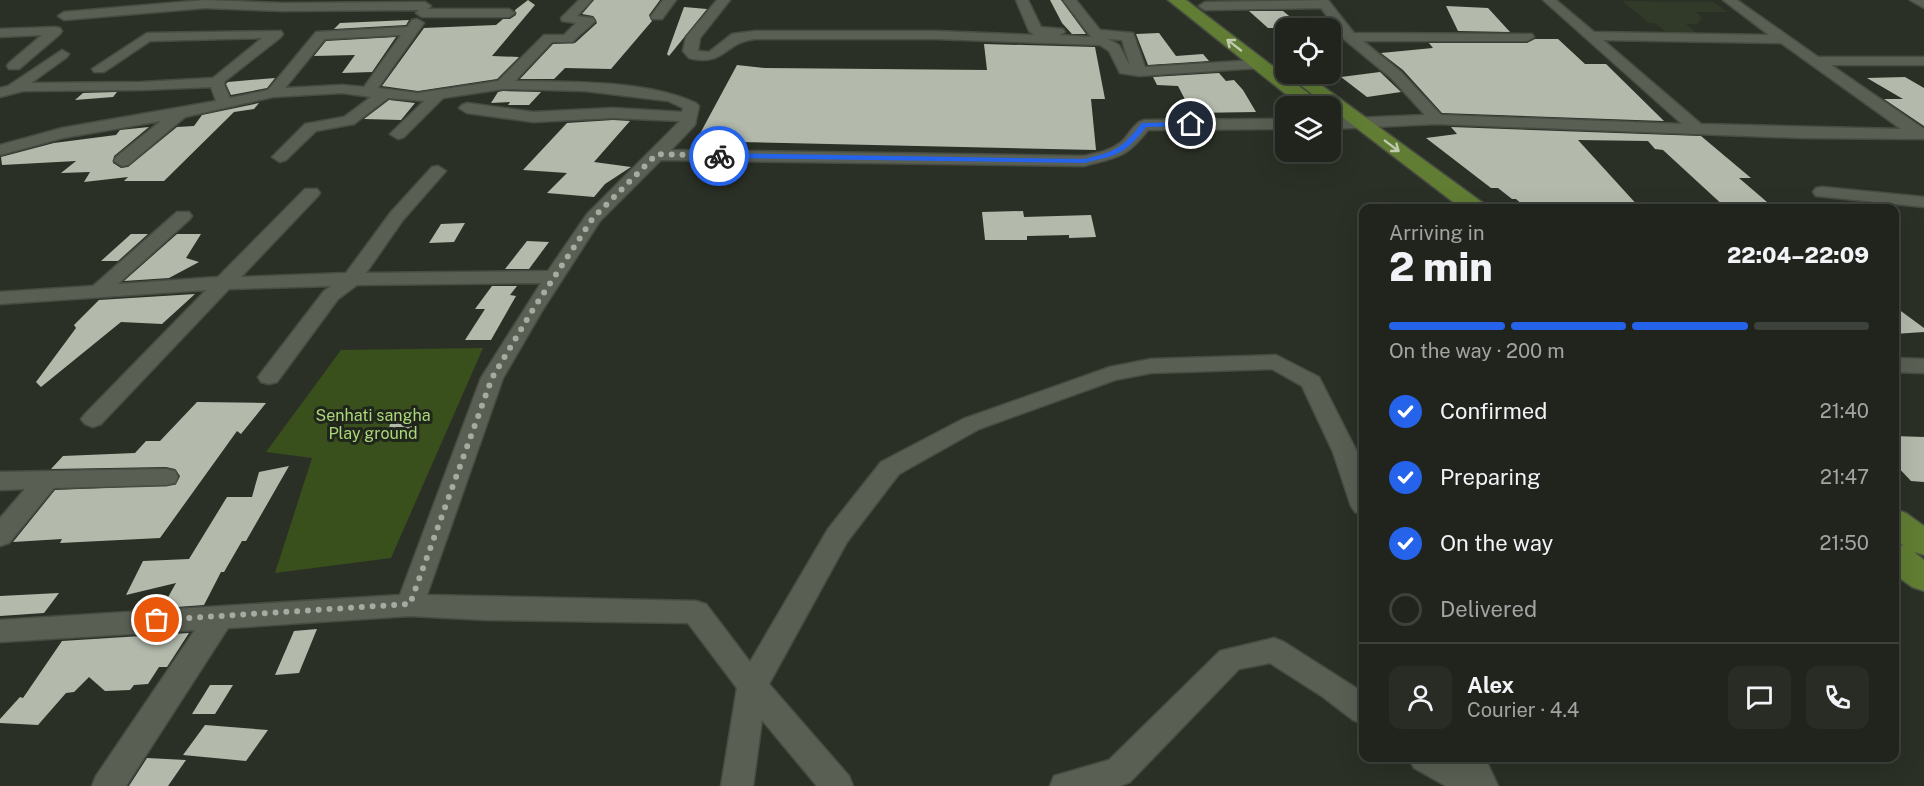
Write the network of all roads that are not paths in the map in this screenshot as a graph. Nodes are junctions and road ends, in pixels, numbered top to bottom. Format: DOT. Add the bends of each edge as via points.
graph roads {
  1 [pos="586,0"];
  2 [pos="670,0"];
  3 [pos="724,0"];
  4 [pos="1022,0"];
  5 [pos="1069,0"];
  6 [pos="1176,0"];
  7 [pos="1549,0"];
  8 [pos="1728,0"];
  9 [pos="1916,0"];
  10 [pos="1323,2"];
  11 [pos="1201,3"];
  12 [pos="1924,4"];
  13 [pos="427,7"];
  14 [pos="509,13"];
  15 [pos="64,16"];
  16 [pos="657,16"];
  17 [pos="567,18"];
  18 [pos="554,27"];
  19 [pos="412,31"];
  20 [pos="0,33"];
  21 [pos="1096,34"];
  22 [pos="1590,36"];
  23 [pos="1350,37"];
  24 [pos="1527,37"];
  25 [pos="1785,39"];
  26 [pos="62,54"];
  27 [pos="1275,59"];
  28 [pos="1817,60"];
  29 [pos="1924,61"];
  30 [pos="1258,64"];
  31 [pos="14,66"];
  32 [pos="99,69"];
  33 [pos="1139,72"];
  34 [pos="217,82"];
  35 [pos="1308,84"];
  36 [pos="504,85"];
  37 [pos="15,87"];
  38 [pos="376,92"];
  39 [pos="0,93"];
  40 [pos="273,93"];
  41 [pos="438,95"];
  42 [pos="1300,96"];
  43 [pos="225,102"];
  44 [pos="467,108"];
  45 [pos="180,112"];
  46 [pos="688,117"];
  47 [pos="1437,118"];
  48 [pos="1341,122"];
  49 [pos="1358,122"];
  50 [pos="1275,124"];
  51 [pos="1696,128"];
  52 [pos="1341,129"];
  53 [pos="398,134"];
  54 [pos="1922,135"];
  55 [pos="0,150"];
  56 [pos="657,154"];
  57 [pos="280,157"];
  58 [pos="122,161"];
  59 [pos="438,171"];
  60 [pos="311,192"];
  61 [pos="1822,192"];
  62 [pos="1924,202"];
  63 [pos="1439,204"];
  64 [pos="1470,204"];
  65 [pos="183,216"];
  66 [pos="554,277"];
  67 [pos="352,279"];
  68 [pos="224,283"];
  69 [pos="98,292"];
  70 [pos="0,298"];
  71 [pos="1899,365"];
  72 [pos="1924,366"];
  73 [pos="269,377"];
  74 [pos="93,419"];
  75 [pos="166,477"];
  76 [pos="47,480"];
  77 [pos="0,481"];
  78 [pos="1359,492"];
  79 [pos="1899,525"];
  80 [pos="0,536"];
  81 [pos="1924,543"];
  82 [pos="1899,559"];
  83 [pos="1924,578"];
  84 [pos="410,604"];
  85 [pos="220,616"];
  86 [pos="0,631"];
  87 [pos="753,686"];
  88 [pos="1359,707"];
  89 [pos="1431,762"];
  90 [pos="1470,762"];
  91 [pos="108,786"];
  92 [pos="737,786"];
  93 [pos="837,786"];
  94 [pos="1066,786"];
  95 [pos="1476,786"];
  96 [pos="1482,786"];
  1 -- 17 [label="street"];
  2 -- 16 [label="street"];
  3 -- 33 [label="street" via="693,37 690,51 694,55 715,54 730,40 755,35 1079,39 1111,43 1125,70"];
  4 -- 21 [label="street" via="1036,31"];
  5 -- 21 [label="street"];
  30 -- 6 [label="main road, one-way"];
  7 -- 22 [label="street"];
  8 -- 25 [label="street"];
  9 -- 12 [label="street"];
  10 -- 11 [label="street"];
  10 -- 23 [label="street"];
  11 -- 27 [label="main road"];
  13 -- 14 [label="street"];
  13 -- 15 [label="street" via="205,4"];
  13 -- 19 [label="street"];
  17 -- 18 [label="street"];
  17 -- 36 [label="street" via="588,21 568,39 549,38"];
  19 -- 38 [label="street"];
  19 -- 40 [label="street" via="321,35"];
  20 -- 31 [label="street" via="55,31"];
  21 -- 33 [label="street" via="1128,36"];
  22 -- 25 [label="street"];
  22 -- 51 [label="street"];
  23 -- 24 [label="street"];
  23 -- 47 [label="street" via="1396,75"];
  25 -- 28 [label="street"];
  26 -- 37 [label="street"];
  28 -- 29 [label="street"];
  28 -- 54 [label="street"];
  30 -- 33 [label="street"];
  30 -- 42 [label="main road"];
  32 -- 34 [label="street" via="144,37 276,34"];
  34 -- 37 [label="street"];
  34 -- 43 [label="street"];
  35 -- 49 [label="main road"];
  36 -- 41 [label="street"];
  36 -- 46 [label="street" via="585,87 671,97 691,106"];
  37 -- 39 [label="street"];
  38 -- 40 [label="street" via="342,89"];
  38 -- 41 [label="street"];
  38 -- 57 [label="street" via="352,120 310,127"];
  40 -- 43 [label="street"];
  41 -- 53 [label="street"];
  43 -- 45 [label="street"];
  44 -- 46 [label="street" via="533,117 614,113"];
  45 -- 55 [label="street" via="62,133"];
  45 -- 58 [label="street"];
  46 -- 56 [label="street" via="687,125"];
  47 -- 49 [label="street"];
  47 -- 51 [label="street"];
  48 -- 49 [label="street"];
  49 -- 64 [label="main road, one-way"];
  50 -- 56 [label="street" via="1144,125 1116,153 1084,161"];
  51 -- 54 [label="street"];
  52 -- 63 [label="main road"];
  56 -- 66 [label="street" via="593,218"];
  59 -- 67 [label="street" via="397,216"];
  60 -- 68 [label="street"];
  61 -- 62 [label="street"];
  65 -- 69 [label="street"];
  66 -- 67 [label="street"];
  66 -- 84 [label="street" via="492,378"];
  67 -- 68 [label="street"];
  67 -- 73 [label="street" via="331,295"];
  68 -- 69 [label="street"];
  68 -- 74 [label="street"];
  69 -- 70 [label="street"];
  71 -- 72 [label="street"];
  75 -- 76 [label="street"];
  76 -- 77 [label="street"];
  76 -- 80 [label="street"];
  78 -- 87 [label="street" via="1345,452 1311,382 1276,362 1151,366 1110,374 971,424 890,468 837,536"];
  79 -- 81 [label="main road"];
  82 -- 83 [label="main road"];
  84 -- 85 [label="street"];
  84 -- 87 [label="street" via="696,612"];
  85 -- 86 [label="street"];
  85 -- 91 [label="street"];
  87 -- 92 [label="street"];
  87 -- 93 [label="street"];
  88 -- 94 [label="street" via="1274,650 1230,660 1119,772"];
  89 -- 95 [label="street"];
  90 -- 96 [label="street"];
}
